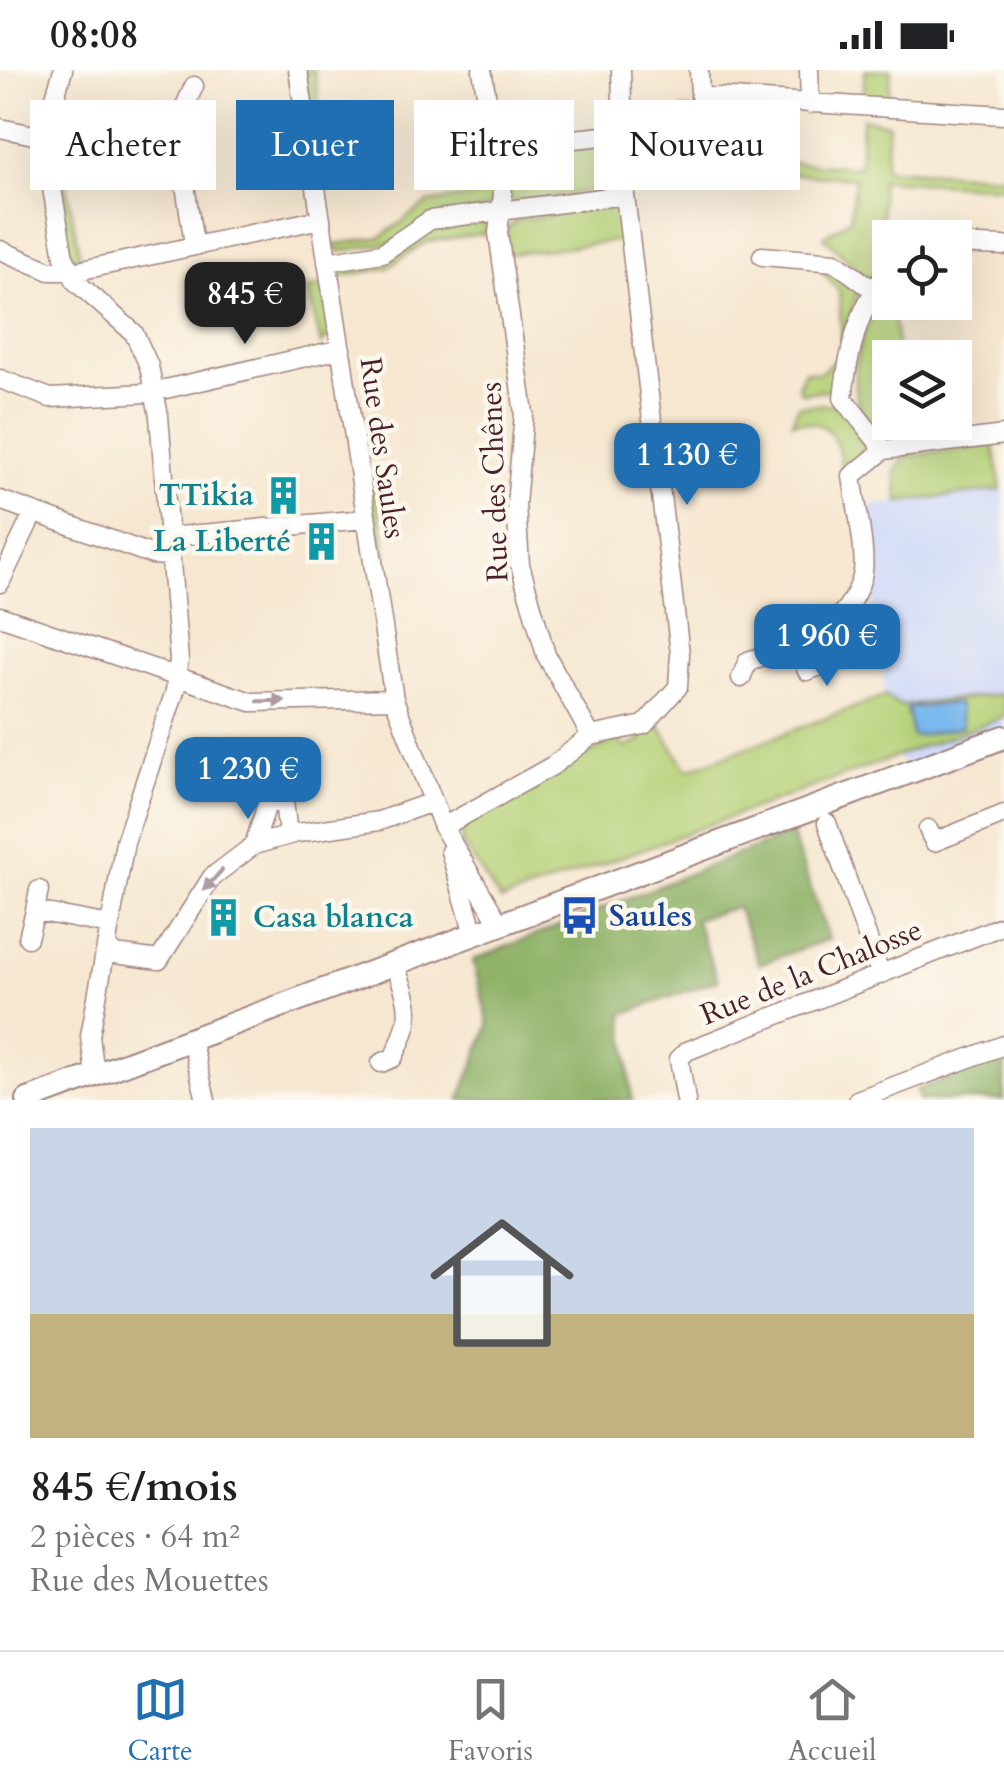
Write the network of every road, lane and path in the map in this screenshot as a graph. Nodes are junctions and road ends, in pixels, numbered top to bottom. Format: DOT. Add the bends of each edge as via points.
graph roads {
  1 [pos="64,70"];
  2 [pos="298,70"];
  3 [pos="482,70"];
  4 [pos="621,70"];
  5 [pos="699,70"];
  6 [pos="809,70"];
  7 [pos="194,86"];
  8 [pos="55,100"];
  9 [pos="487,100"];
  10 [pos="621,100"];
  11 [pos="810,104"];
  12 [pos="1004,114"];
  13 [pos="0,128"];
  14 [pos="30,135"];
  15 [pos="53,190"];
  16 [pos="504,190"];
  17 [pos="625,190"];
  18 [pos="625,194"];
  19 [pos="501,213"];
  20 [pos="321,219"];
  21 [pos="194,244"];
  22 [pos="972,245"];
  23 [pos="1004,246"];
  24 [pos="0,250"];
  25 [pos="762,256"];
  26 [pos="327,262"];
  27 [pos="68,271"];
  28 [pos="872,289"];
  29 [pos="341,349"];
  30 [pos="0,379"];
  31 [pos="156,392"];
  32 [pos="1004,435"];
  33 [pos="884,450"];
  34 [pos="0,500"];
  35 [pos="33,514"];
  36 [pos="365,519"];
  37 [pos="168,546"];
  38 [pos="0,584"];
  39 [pos="0,616"];
  40 [pos="819,637"];
  41 [pos="797,645"];
  42 [pos="178,678"];
  43 [pos="741,678"];
  44 [pos="394,699"];
  45 [pos="1003,729"];
  46 [pos="591,736"];
  47 [pos="432,802"];
  48 [pos="1004,814"];
  49 [pos="827,823"];
  50 [pos="442,827"];
  51 [pos="928,829"];
  52 [pos="288,836"];
  53 [pos="254,845"];
  54 [pos="39,890"];
  55 [pos="35,911"];
  56 [pos="110,924"];
  57 [pos="500,925"];
  58 [pos="1004,925"];
  59 [pos="474,934"];
  60 [pos="28,938"];
  61 [pos="106,946"];
  62 [pos="394,963"];
  63 [pos="880,973"];
  64 [pos="192,1038"];
  65 [pos="1004,1045"];
  66 [pos="381,1062"];
  67 [pos="95,1075"];
  68 [pos="897,1093"];
  69 [pos="28,1100"];
  70 [pos="206,1100"];
  71 [pos="686,1100"];
  72 [pos="857,1100"];
  1 -- 8 [label="street"];
  2 -- 20 [label="street, Rue des Saules"];
  3 -- 9 [label="street, Rue des Chênes"];
  4 -- 10 [label="street"];
  5 -- 11 [label="street" via="700,96"];
  6 -- 11 [label="street"];
  7 -- 21 [label="street" via="176,126"];
  11 -- 12 [label="street"];
  13 -- 14 [label="street"];
  15 -- 27 [label="street"];
  16 -- 19 [label="street, Rue des Chênes"];
  17 -- 18 [label="street"];
  18 -- 19 [label="street"];
  18 -- 46 [label="street" via="681,671 671,699 644,725"];
  19 -- 26 [label="street" via="430,220 382,253"];
  19 -- 46 [label="street, Rue des Chênes" via="498,233 524,413 516,505 524,586 546,655"];
  20 -- 21 [label="street"];
  20 -- 26 [label="street, Rue des Saules"];
  21 -- 27 [label="street"];
  22 -- 23 [label="street"];
  24 -- 27 [label="street" via="50,271"];
  25 -- 28 [label="street" via="835,262"];
  26 -- 29 [label="street, Rue des Saules"];
  27 -- 31 [label="street" via="134,333"];
  28 -- 33 [label="street" via="852,346 844,398"];
  29 -- 31 [label="street"];
  29 -- 36 [label="street, Rue des Saules"];
  30 -- 31 [label="street" via="50,398"];
  31 -- 37 [label="street"];
  32 -- 33 [label="street"];
  33 -- 40 [label="street" via="852,476 863,575"];
  34 -- 35 [label="street"];
  35 -- 37 [label="street" via="153,556"];
  35 -- 38 [label="street"];
  36 -- 37 [label="street"];
  36 -- 44 [label="street, Rue des Saules"];
  37 -- 42 [label="street"];
  39 -- 42 [label="street"];
  40 -- 41 [label="street"];
  40 -- 41 [label="street" via="828,663 808,670"];
  41 -- 43 [label="street" via="748,661"];
  42 -- 44 [label="street, one-way" via="250,702"];
  42 -- 56 [label="street" via="125,842"];
  44 -- 47 [label="street, Rue des Saules"];
  45 -- 57 [label="main road" via="960,740 920,765"];
  46 -- 50 [label="street" via="552,766"];
  47 -- 50 [label="street, Rue des Saules"];
  47 -- 52 [label="street" via="378,821"];
  48 -- 51 [label="street" via="934,842"];
  49 -- 63 [label="street"];
  50 -- 57 [label="street, Rue des Saules"];
  50 -- 59 [label="street, Rue des Saules"];
  52 -- 53 [label="street"];
  52 -- 53 [label="street" via="284,801 267,804"];
  53 -- 61 [label="street, one-way" via="212,877 159,960 115,954"];
  54 -- 55 [label="street"];
  55 -- 56 [label="street"];
  55 -- 60 [label="street"];
  56 -- 61 [label="street"];
  57 -- 59 [label="main road"];
  58 -- 63 [label="street, Rue de la Chalosse"];
  59 -- 62 [label="main road"];
  61 -- 67 [label="street" via="90,1036"];
  62 -- 64 [label="main road"];
  62 -- 66 [label="street" via="409,1026 394,1058"];
  63 -- 71 [label="street, Rue de la Chalosse" via="687,1052 679,1058"];
  64 -- 67 [label="main road"];
  64 -- 70 [label="street"];
  65 -- 68 [label="street"];
  67 -- 69 [label="main road"];
  68 -- 72 [label="street"];
}
